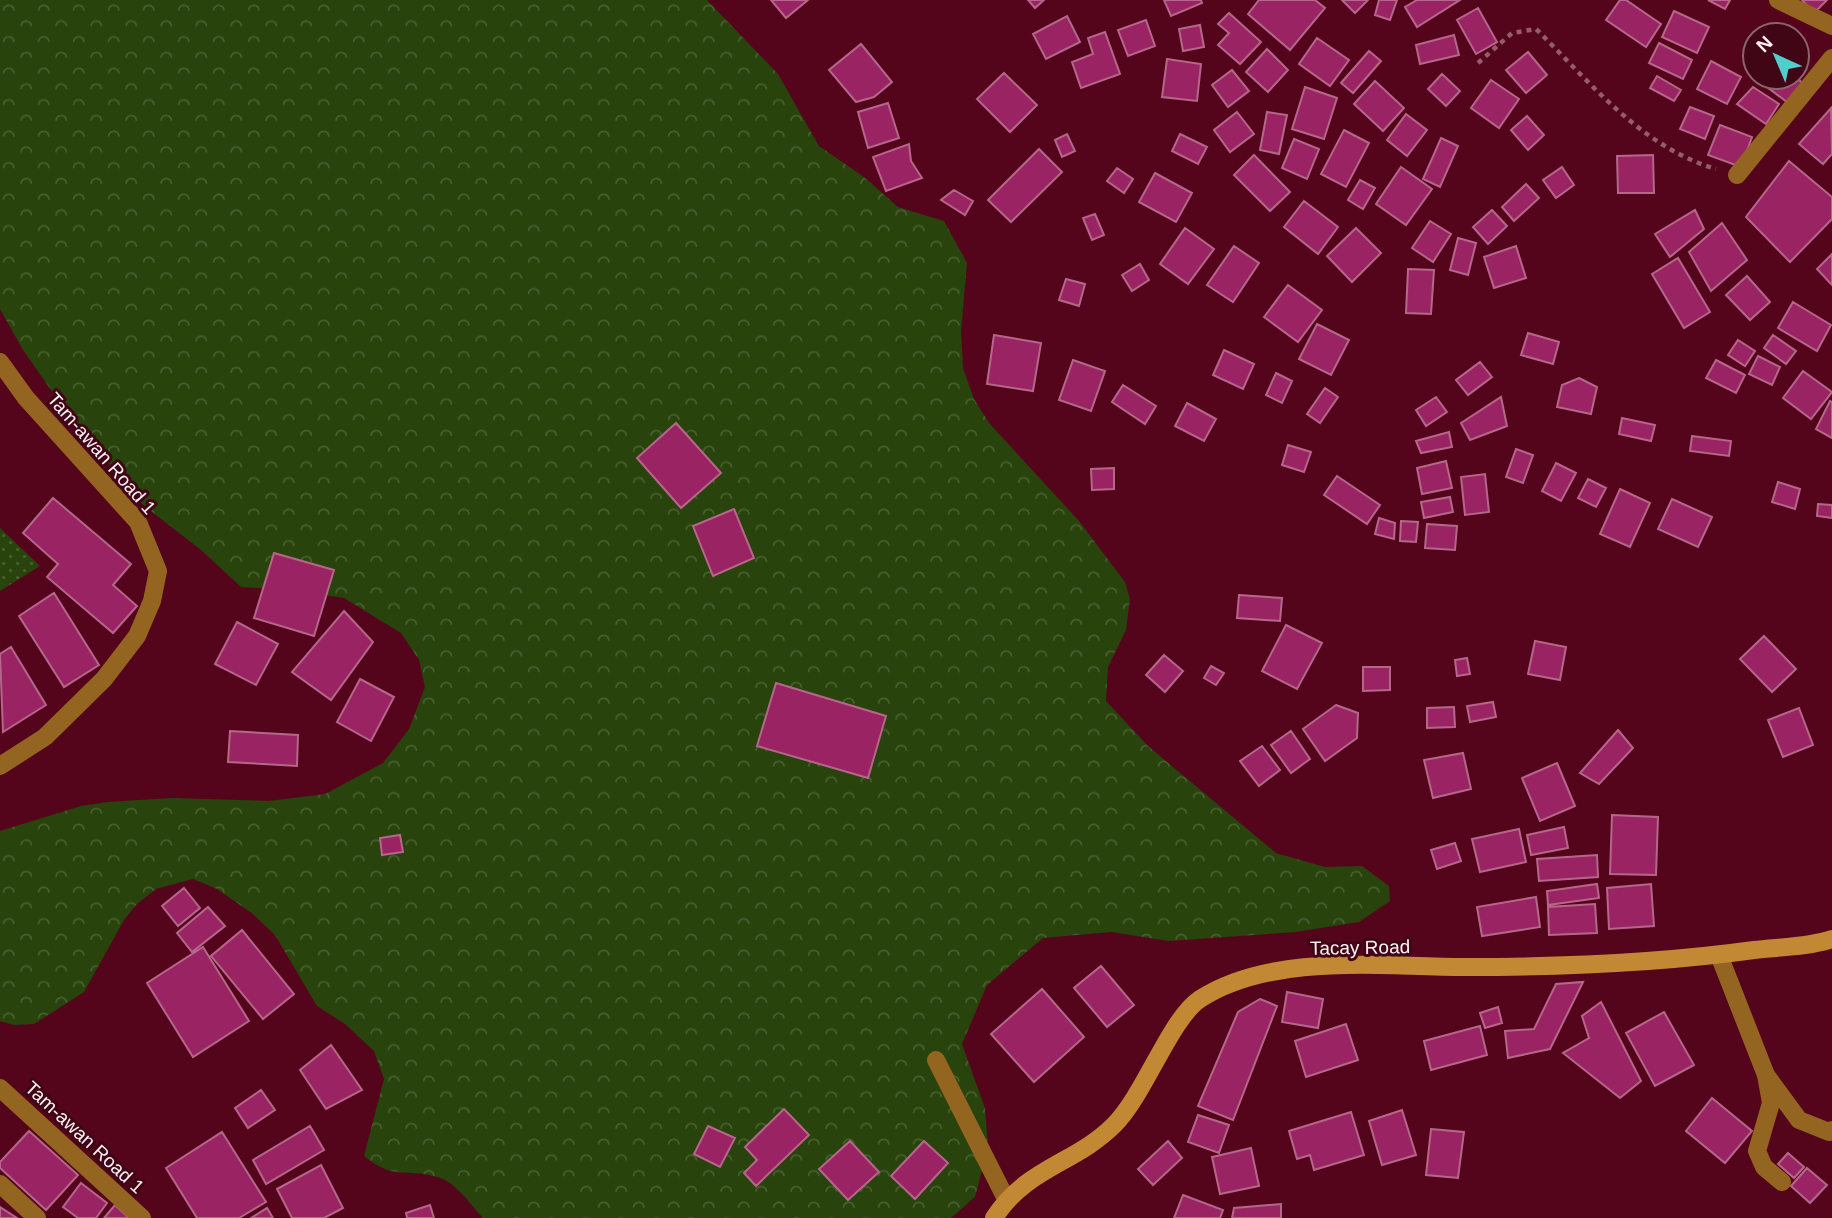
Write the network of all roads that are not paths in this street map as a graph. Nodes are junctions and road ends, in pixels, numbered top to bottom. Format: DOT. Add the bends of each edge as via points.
graph roads {
  1 [pos="1778,0"];
  2 [pos="1832,26"];
  3 [pos="1832,58"];
  4 [pos="1737,176"];
  5 [pos="0,362"];
  6 [pos="0,766"];
  7 [pos="1832,939"];
  8 [pos="1719,955"];
  9 [pos="936,1060"];
  10 [pos="1766,1075"];
  11 [pos="0,1088"];
  12 [pos="1832,1130"];
  13 [pos="1782,1182"];
  14 [pos="0,1184"];
  15 [pos="1006,1199"];
  16 [pos="37,1218"];
  17 [pos="142,1218"];
  18 [pos="995,1218"];
  1 -- 2 [label="street"];
  3 -- 4 [label="street"];
  5 -- 6 [label="street, Tam-awan Road 1" via="26,398 138,522 158,571 152,601 137,636 104,679 45,737"];
  7 -- 8 [label="main road, Tacay Road"];
  8 -- 10 [label="street"];
  8 -- 15 [label="main road, Tacay Road" via="1613,963 1346,966 1263,972 1227,984 1197,1001 1114,1125 1030,1178"];
  9 -- 15 [label="street"];
  10 -- 12 [label="street" via="1799,1120"];
  10 -- 13 [label="street" via="1771,1103 1757,1151 1765,1167"];
  11 -- 17 [label="street, Tam-awan Road 1"];
  14 -- 16 [label="street"];
  15 -- 18 [label="main road, Tacay Road"];
}
